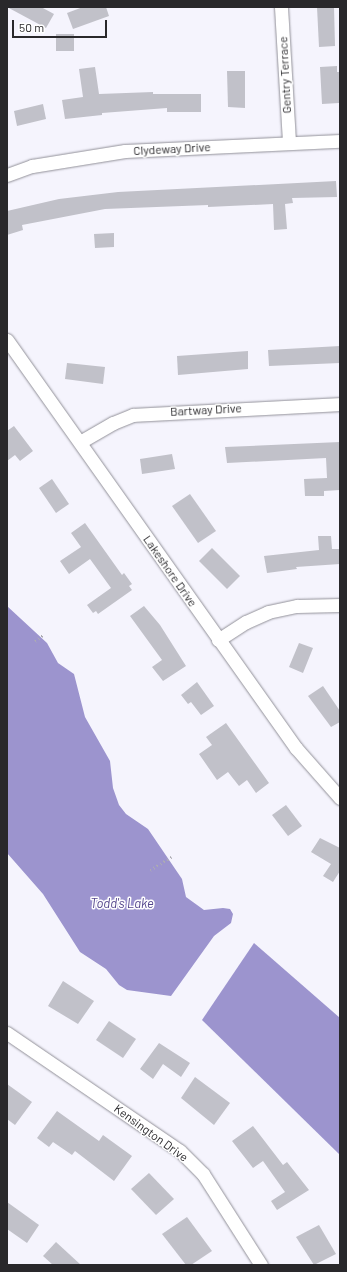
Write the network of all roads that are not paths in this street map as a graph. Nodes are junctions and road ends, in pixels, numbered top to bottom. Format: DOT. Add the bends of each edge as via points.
graph roads {
  1 [pos="282,7"];
  2 [pos="340,141"];
  3 [pos="289,143"];
  4 [pos="7,175"];
  5 [pos="7,340"];
  6 [pos="340,404"];
  7 [pos="80,442"];
  8 [pos="340,605"];
  9 [pos="218,640"];
  10 [pos="340,798"];
  11 [pos="7,1033"];
  12 [pos="261,1265"];
  1 -- 3 [label="street, Gentry Terrace"];
  2 -- 3 [label="street, Clydeway Drive"];
  3 -- 4 [label="street, Clydeway Drive" via="125,152 32,166"];
  5 -- 7 [label="street, Lakeshore Drive"];
  6 -- 7 [label="street, Bartway Drive" via="133,415 106,426"];
  7 -- 9 [label="street, Lakeshore Drive"];
  8 -- 9 [label="street" via="297,606 268,612 246,622"];
  9 -- 10 [label="street, Lakeshore Drive" via="296,748"];
  11 -- 12 [label="street, Kensington Drive" via="180,1151 203,1174"];
}
